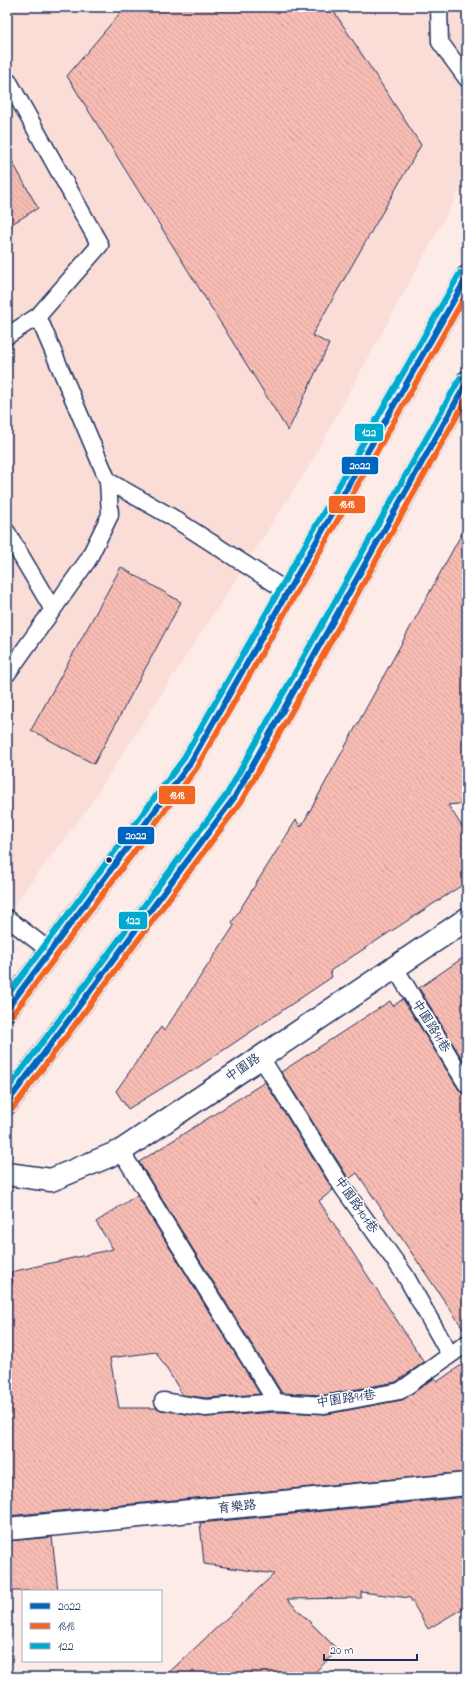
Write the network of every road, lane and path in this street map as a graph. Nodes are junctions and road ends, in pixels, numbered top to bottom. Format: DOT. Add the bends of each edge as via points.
graph roads {
  1 [pos="439,7"];
  2 [pos="467,79"];
  3 [pos="9,82"];
  4 [pos="467,277"];
  5 [pos="38,316"];
  6 [pos="7,336"];
  7 [pos="467,382"];
  8 [pos="108,481"];
  9 [pos="7,532"];
  10 [pos="288,592"];
  11 [pos="53,610"];
  12 [pos="7,674"];
  13 [pos="7,918"];
  14 [pos="467,919"];
  15 [pos="50,951"];
  16 [pos="395,968"];
  17 [pos="7,1009"];
  18 [pos="260,1056"];
  19 [pos="467,1085"];
  20 [pos="7,1103"];
  21 [pos="121,1151"];
  22 [pos="7,1174"];
  23 [pos="467,1343"];
  24 [pos="450,1355"];
  25 [pos="163,1401"];
  26 [pos="276,1402"];
  27 [pos="467,1484"];
  28 [pos="7,1529"];
  1 -- 2 [label="lane" via="440,42"];
  3 -- 5 [label="lane" via="100,245"];
  4 -- 10 [label="main road"];
  5 -- 6 [label="lane"];
  5 -- 8 [label="lane"];
  7 -- 20 [label="main road" via="234,798"];
  8 -- 10 [label="lane" via="170,516"];
  8 -- 11 [label="lane" via="110,515 88,560"];
  9 -- 11 [label="lane"];
  10 -- 15 [label="main road" via="189,765"];
  11 -- 12 [label="lane"];
  13 -- 15 [label="lane"];
  14 -- 16 [label="main road, 中園路"];
  15 -- 17 [label="main road"];
  16 -- 18 [label="main road, 中園路"];
  16 -- 19 [label="lane, 中園路91巷"];
  18 -- 21 [label="main road, 中園路"];
  18 -- 24 [label="lane, 中園路101巷" via="343,1188 405,1275"];
  21 -- 22 [label="main road, 中園路" via="51,1180"];
  21 -- 26 [label="lane"];
  23 -- 24 [label="lane, 中園路91巷"];
  24 -- 26 [label="lane, 中園路91巷" via="400,1391 325,1405"];
  25 -- 26 [label="lane, 中園路91巷" via="206,1408"];
  27 -- 28 [label="main road, 育樂路"];
}
